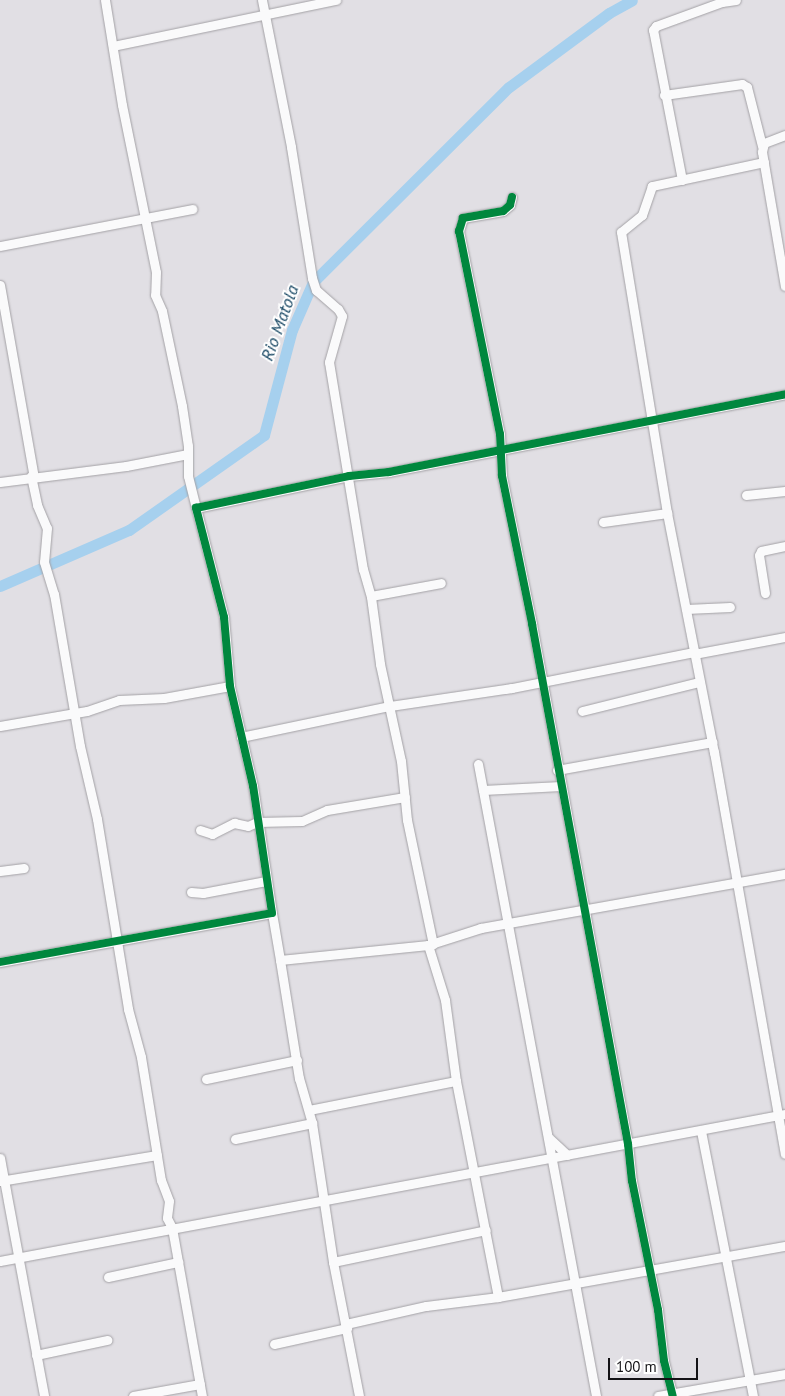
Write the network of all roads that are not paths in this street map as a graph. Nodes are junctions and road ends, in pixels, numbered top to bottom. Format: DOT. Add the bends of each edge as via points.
graph roads {
  1 [pos="105,0"];
  2 [pos="262,0"];
  3 [pos="336,0"];
  4 [pos="736,0"];
  5 [pos="265,13"];
  6 [pos="113,46"];
  7 [pos="664,95"];
  8 [pos="785,135"];
  9 [pos="762,146"];
  10 [pos="764,162"];
  11 [pos="682,180"];
  12 [pos="512,197"];
  13 [pos="192,209"];
  14 [pos="146,219"];
  15 [pos="0,246"];
  16 [pos="0,285"];
  17 [pos="785,286"];
  18 [pos="785,394"];
  19 [pos="653,420"];
  20 [pos="500,448"];
  21 [pos="188,454"];
  22 [pos="33,476"];
  23 [pos="349,476"];
  24 [pos="0,482"];
  25 [pos="785,491"];
  26 [pos="746,495"];
  27 [pos="196,508"];
  28 [pos="667,513"];
  29 [pos="603,522"];
  30 [pos="785,546"];
  31 [pos="441,583"];
  32 [pos="765,593"];
  33 [pos="371,596"];
  34 [pos="730,607"];
  35 [pos="686,609"];
  36 [pos="785,637"];
  37 [pos="694,653"];
  38 [pos="542,681"];
  39 [pos="699,682"];
  40 [pos="230,686"];
  41 [pos="390,706"];
  42 [pos="75,711"];
  43 [pos="582,711"];
  44 [pos="0,726"];
  45 [pos="241,737"];
  46 [pos="712,742"];
  47 [pos="478,764"];
  48 [pos="557,770"];
  49 [pos="561,786"];
  50 [pos="483,790"];
  51 [pos="405,797"];
  52 [pos="257,822"];
  53 [pos="200,830"];
  54 [pos="24,868"];
  55 [pos="0,871"];
  56 [pos="785,874"];
  57 [pos="266,881"];
  58 [pos="738,884"];
  59 [pos="191,892"];
  60 [pos="272,912"];
  61 [pos="586,912"];
  62 [pos="508,924"];
  63 [pos="117,941"];
  64 [pos="434,944"];
  65 [pos="280,960"];
  66 [pos="0,962"];
  67 [pos="297,1060"];
  68 [pos="206,1079"];
  69 [pos="456,1081"];
  70 [pos="309,1110"];
  71 [pos="780,1114"];
  72 [pos="312,1122"];
  73 [pos="701,1131"];
  74 [pos="548,1138"];
  75 [pos="235,1139"];
  76 [pos="628,1144"];
  77 [pos="785,1154"];
  78 [pos="156,1155"];
  79 [pos="567,1155"];
  80 [pos="0,1158"];
  81 [pos="550,1158"];
  82 [pos="475,1173"];
  83 [pos="2,1181"];
  84 [pos="323,1200"];
  85 [pos="172,1228"];
  86 [pos="486,1230"];
  87 [pos="785,1246"];
  88 [pos="18,1258"];
  89 [pos="728,1258"];
  90 [pos="0,1261"];
  91 [pos="178,1262"];
  92 [pos="334,1262"];
  93 [pos="651,1270"];
  94 [pos="108,1277"];
  95 [pos="576,1284"];
  96 [pos="498,1297"];
  97 [pos="347,1326"];
  98 [pos="107,1340"];
  99 [pos="274,1344"];
  100 [pos="36,1355"];
  101 [pos="785,1374"];
  102 [pos="750,1380"];
  103 [pos="200,1384"];
  104 [pos="673,1395"];
  105 [pos="44,1396"];
  106 [pos="133,1396"];
  107 [pos="202,1396"];
  108 [pos="359,1396"];
  109 [pos="596,1396"];
  110 [pos="658,1396"];
  111 [pos="753,1396"];
  1 -- 6 [label="street"];
  2 -- 5 [label="street"];
  3 -- 5 [label="street"];
  4 -- 7 [label="street" via="656,26 653,40"];
  5 -- 6 [label="street"];
  5 -- 23 [label="street" via="312,278 316,290 342,316 329,362"];
  6 -- 14 [label="street"];
  7 -- 9 [label="street" via="742,84 748,92"];
  7 -- 11 [label="street"];
  8 -- 9 [label="street"];
  9 -- 10 [label="street"];
  10 -- 11 [label="street"];
  10 -- 17 [label="street"];
  11 -- 19 [label="street" via="652,186 642,215 621,232"];
  12 -- 20 [label="street" via="510,205 503,211 463,218 459,225 467,282 500,434"];
  13 -- 14 [label="street"];
  14 -- 15 [label="street"];
  14 -- 21 [label="street" via="156,272 154,296 162,311 182,406"];
  16 -- 22 [label="street"];
  18 -- 19 [label="street"];
  19 -- 20 [label="street"];
  19 -- 28 [label="street"];
  20 -- 23 [label="street" via="388,472"];
  20 -- 38 [label="street" via="502,476"];
  21 -- 22 [label="street" via="126,466"];
  21 -- 27 [label="street" via="188,476"];
  22 -- 24 [label="street"];
  22 -- 42 [label="street" via="36,505 47,528 44,562 54,594"];
  23 -- 27 [label="street"];
  23 -- 33 [label="street" via="363,569"];
  25 -- 26 [label="street"];
  27 -- 40 [label="street" via="223,614"];
  28 -- 29 [label="street"];
  28 -- 35 [label="street"];
  30 -- 32 [label="street" via="761,551 759,555"];
  31 -- 33 [label="street"];
  33 -- 41 [label="street"];
  34 -- 35 [label="street"];
  35 -- 37 [label="street"];
  36 -- 37 [label="street"];
  37 -- 38 [label="street"];
  37 -- 39 [label="street"];
  38 -- 41 [label="street"];
  38 -- 48 [label="street"];
  39 -- 43 [label="street"];
  39 -- 46 [label="street"];
  40 -- 42 [label="street" via="164,698 119,700 87,711"];
  40 -- 45 [label="street"];
  41 -- 45 [label="street"];
  41 -- 51 [label="street"];
  42 -- 44 [label="street"];
  42 -- 63 [label="street"];
  45 -- 52 [label="street"];
  46 -- 48 [label="street"];
  46 -- 58 [label="street"];
  47 -- 50 [label="street"];
  48 -- 49 [label="street"];
  49 -- 50 [label="street"];
  49 -- 61 [label="street"];
  50 -- 62 [label="street"];
  51 -- 52 [label="street" via="327,810 306,820"];
  51 -- 64 [label="street"];
  52 -- 53 [label="street" via="248,826 234,823 214,834"];
  52 -- 57 [label="street"];
  54 -- 55 [label="street"];
  56 -- 58 [label="street"];
  57 -- 59 [label="street" via="203,893"];
  57 -- 60 [label="street"];
  58 -- 61 [label="street"];
  58 -- 71 [label="street"];
  60 -- 63 [label="street"];
  60 -- 65 [label="street"];
  61 -- 62 [label="street"];
  61 -- 76 [label="street"];
  62 -- 64 [label="street" via="481,928"];
  62 -- 74 [label="street"];
  63 -- 66 [label="street"];
  63 -- 78 [label="street" via="128,1009 141,1057"];
  64 -- 65 [label="street"];
  64 -- 69 [label="street"];
  65 -- 67 [label="street"];
  67 -- 68 [label="street"];
  67 -- 70 [label="street"];
  69 -- 70 [label="street"];
  69 -- 82 [label="street"];
  70 -- 72 [label="street"];
  71 -- 73 [label="street"];
  71 -- 77 [label="street"];
  72 -- 75 [label="street"];
  72 -- 84 [label="street"];
  73 -- 76 [label="street"];
  73 -- 89 [label="street"];
  74 -- 79 [label="street"];
  74 -- 81 [label="street"];
  76 -- 79 [label="street"];
  76 -- 93 [label="street" via="632,1181"];
  78 -- 83 [label="street"];
  78 -- 85 [label="street" via="168,1201 167,1218"];
  79 -- 81 [label="street"];
  80 -- 83 [label="street"];
  81 -- 82 [label="street"];
  81 -- 95 [label="street"];
  82 -- 84 [label="street"];
  82 -- 86 [label="street"];
  83 -- 88 [label="street"];
  84 -- 85 [label="street"];
  84 -- 92 [label="street"];
  85 -- 88 [label="street"];
  85 -- 91 [label="street"];
  86 -- 92 [label="street"];
  86 -- 96 [label="street"];
  87 -- 89 [label="street"];
  88 -- 90 [label="street"];
  88 -- 100 [label="street"];
  89 -- 93 [label="street"];
  89 -- 102 [label="street"];
  91 -- 94 [label="street"];
  91 -- 103 [label="street"];
  92 -- 97 [label="street"];
  93 -- 95 [label="street"];
  93 -- 104 [label="street" via="664,1361"];
  95 -- 96 [label="street"];
  95 -- 109 [label="street"];
  96 -- 97 [label="street" via="426,1306"];
  97 -- 99 [label="street"];
  97 -- 108 [label="street"];
  98 -- 100 [label="street"];
  100 -- 105 [label="street"];
  101 -- 102 [label="street"];
  102 -- 104 [label="street"];
  102 -- 111 [label="street"];
  103 -- 106 [label="street"];
  103 -- 107 [label="street"];
  104 -- 110 [label="street"];
}
